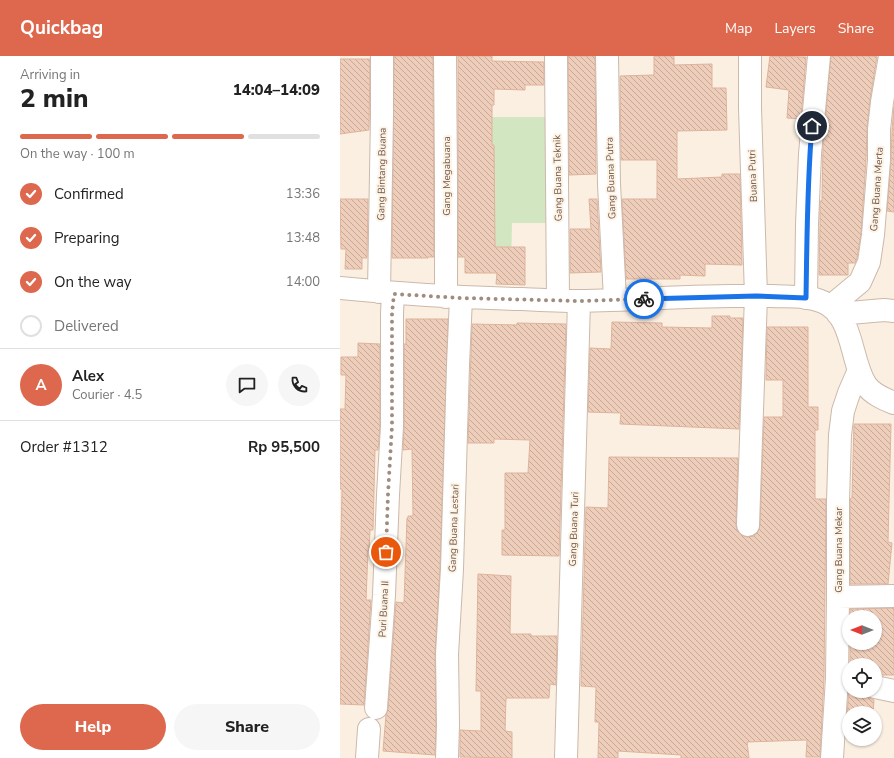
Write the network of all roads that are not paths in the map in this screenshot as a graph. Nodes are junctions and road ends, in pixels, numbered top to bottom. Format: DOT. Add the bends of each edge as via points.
graph roads {
  1 [pos="382,56"];
  2 [pos="445,56"];
  3 [pos="556,56"];
  4 [pos="607,56"];
  5 [pos="750,56"];
  6 [pos="818,56"];
  7 [pos="890,56"];
  8 [pos="887,162"];
  9 [pos="340,288"];
  10 [pos="386,293"];
  11 [pos="756,296"];
  12 [pos="454,297"];
  13 [pos="806,298"];
  14 [pos="615,299"];
  15 [pos="568,300"];
  16 [pos="834,310"];
  17 [pos="894,311"];
  18 [pos="859,370"];
  19 [pos="894,403"];
  20 [pos="748,525"];
  21 [pos="894,596"];
  22 [pos="838,597"];
  23 [pos="842,663"];
  24 [pos="842,687"];
  25 [pos="882,688"];
  26 [pos="894,691"];
  27 [pos="376,708"];
  28 [pos="369,729"];
  29 [pos="367,758"];
  30 [pos="447,758"];
  31 [pos="566,758"];
  32 [pos="832,758"];
  1 -- 10 [label="street, Gang Bintang Buana"];
  2 -- 12 [label="street, Gang Megabuana" via="446,179"];
  3 -- 15 [label="street, Gang Buana Teknik"];
  4 -- 14 [label="street, Gang Buana Putra" via="609,184"];
  5 -- 11 [label="street, Buana Putri"];
  6 -- 13 [label="street" via="810,154"];
  7 -- 8 [label="street, Gang Buana Merta" via="879,129"];
  8 -- 16 [label="street, Gang Buana Merta" via="869,262 860,282"];
  9 -- 10 [label="street"];
  10 -- 12 [label="street"];
  10 -- 27 [label="street, Puri Buana II" via="392,313 392,426"];
  11 -- 13 [label="street"];
  11 -- 14 [label="street"];
  11 -- 20 [label="street, Buana Putri"];
  12 -- 15 [label="street"];
  12 -- 30 [label="street, Gang Buana Lestari" via="458,365 447,654"];
  13 -- 16 [label="street" via="823,302"];
  14 -- 15 [label="street"];
  15 -- 31 [label="street, Gang Buana Turi"];
  16 -- 17 [label="street"];
  16 -- 18 [label="street" via="846,327"];
  18 -- 19 [label="street" via="866,386 879,397"];
  18 -- 22 [label="street, Gang Buana Mekar" via="843,411 840,434"];
  21 -- 22 [label="street"];
  22 -- 23 [label="street, Gang Buana Mekar"];
  24 -- 32 [label="street, Gang Buana Mekar"];
  25 -- 26 [label="street"];
  28 -- 29 [label="street"];
}
